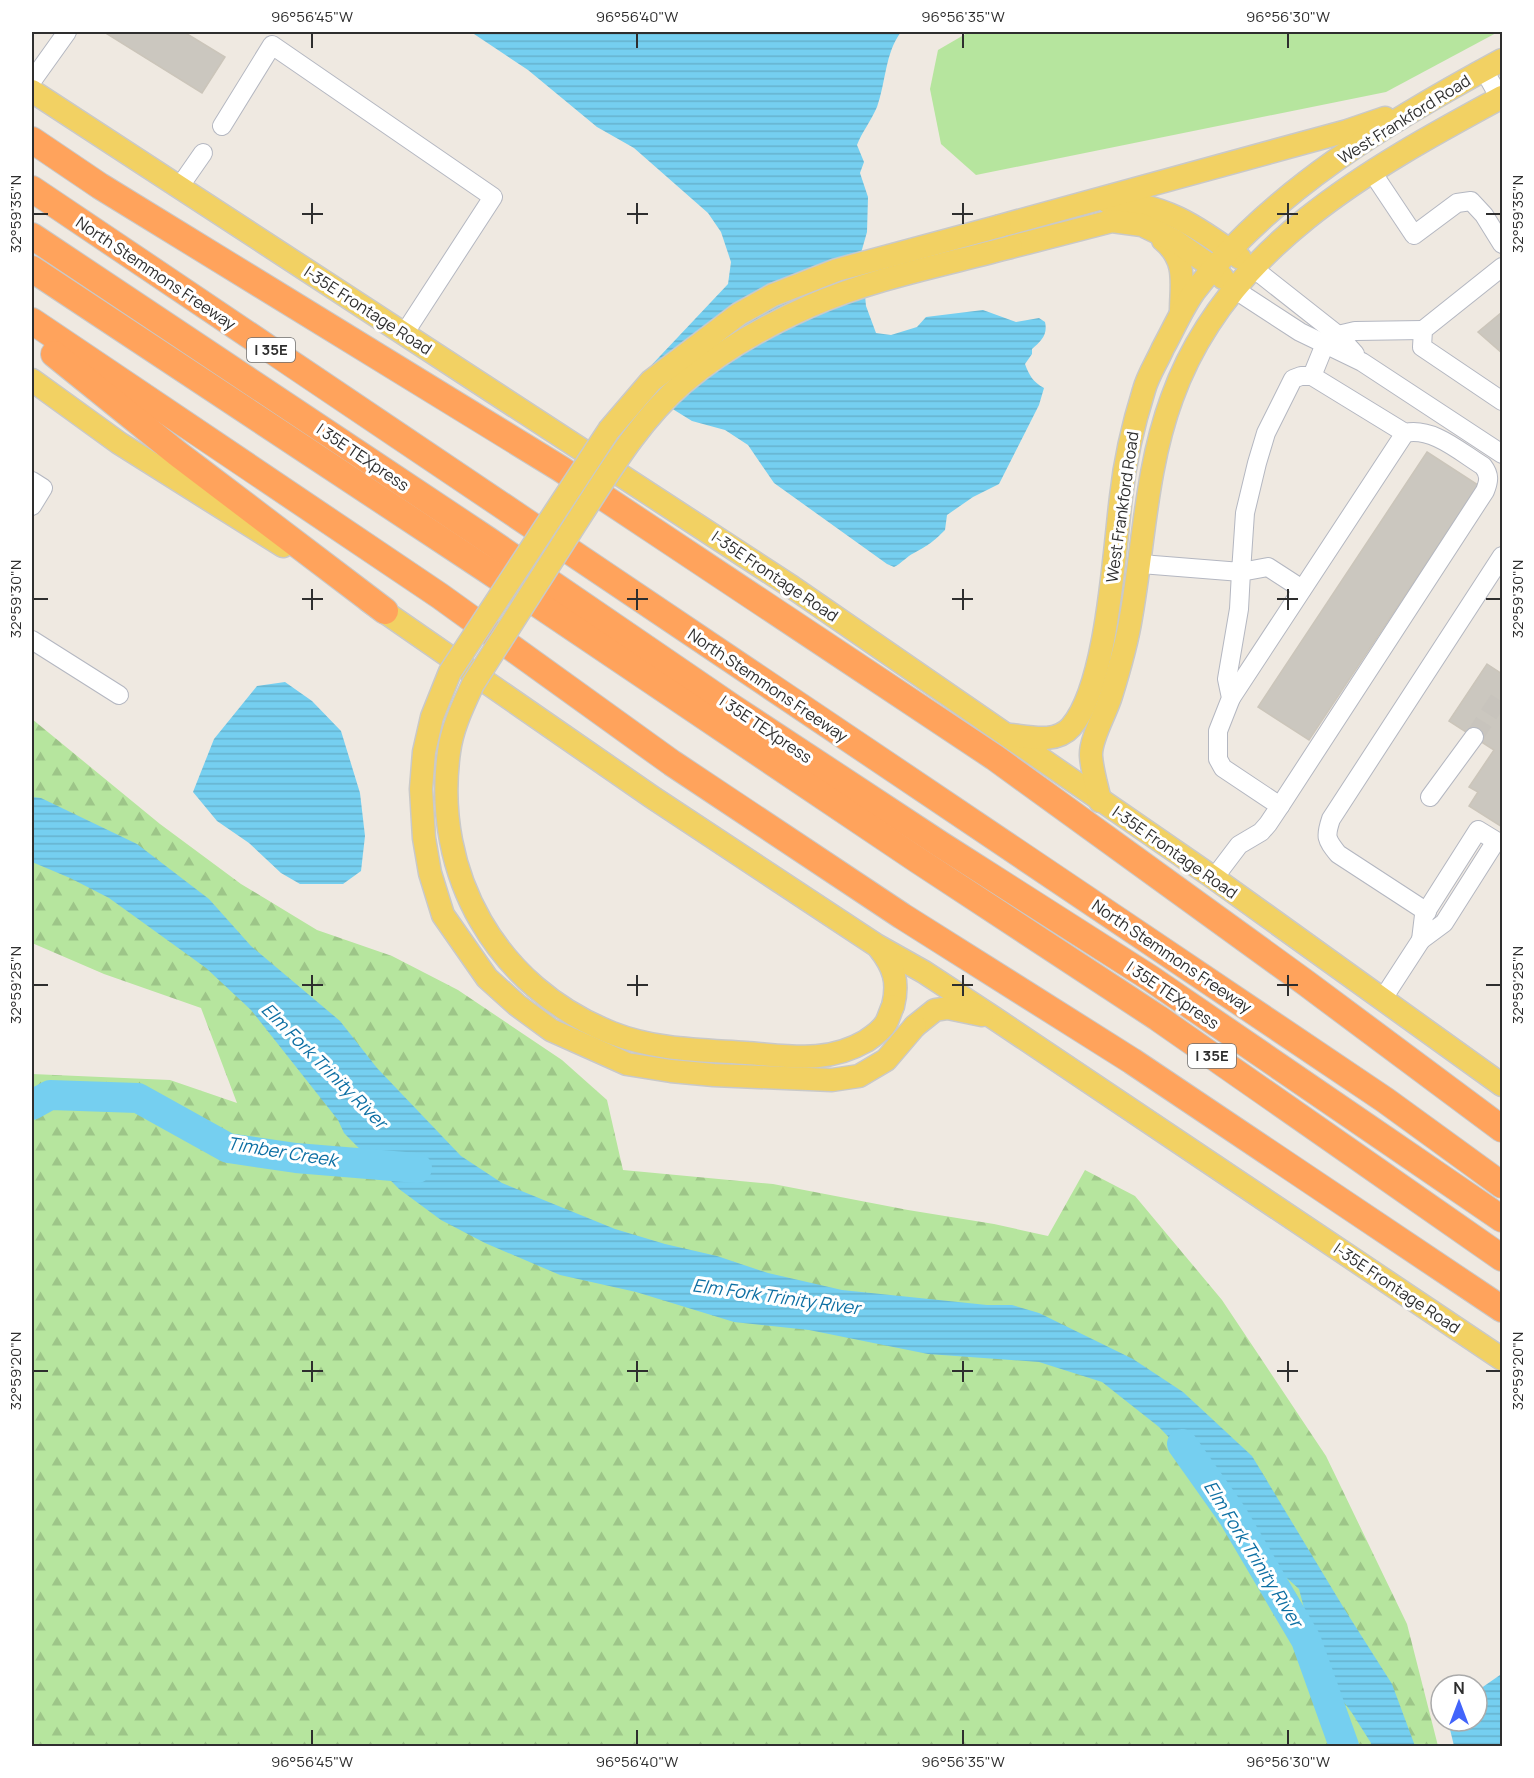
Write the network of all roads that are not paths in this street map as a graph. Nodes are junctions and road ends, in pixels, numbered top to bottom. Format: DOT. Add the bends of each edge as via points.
graph roads {
  1 [pos="67,32"];
  2 [pos="278,38"];
  3 [pos="1493,65"];
  4 [pos="32,81"];
  5 [pos="32,91"];
  6 [pos="1502,99"];
  7 [pos="1429,102"];
  8 [pos="222,126"];
  9 [pos="32,140"];
  10 [pos="203,153"];
  11 [pos="1372,172"];
  12 [pos="180,186"];
  13 [pos="32,189"];
  14 [pos="1083,202"];
  15 [pos="1148,228"];
  16 [pos="32,236"];
  17 [pos="1503,244"];
  18 [pos="1229,250"];
  19 [pos="1503,267"];
  20 [pos="1214,268"];
  21 [pos="1253,268"];
  22 [pos="32,269"];
  23 [pos="1234,289"];
  24 [pos="1182,314"];
  25 [pos="32,321"];
  26 [pos="1423,330"];
  27 [pos="32,334"];
  28 [pos="404,334"];
  29 [pos="1331,340"];
  30 [pos="1312,376"];
  31 [pos="32,380"];
  32 [pos="1503,401"];
  33 [pos="1405,433"];
  34 [pos="1503,454"];
  35 [pos="32,480"];
  36 [pos="32,506"];
  37 [pos="1503,556"];
  38 [pos="1114,560"];
  39 [pos="1140,564"];
  40 [pos="1241,572"];
  41 [pos="1302,589"];
  42 [pos="385,611"];
  43 [pos="32,640"];
  44 [pos="119,695"];
  45 [pos="1231,698"];
  46 [pos="723,716"];
  47 [pos="1007,735"];
  48 [pos="1474,737"];
  49 [pos="1430,798"];
  50 [pos="1100,801"];
  51 [pos="1280,806"];
  52 [pos="1214,878"];
  53 [pos="1427,912"];
  54 [pos="1421,940"];
  55 [pos="876,945"];
  56 [pos="1382,1000"];
  57 [pos="994,1018"];
  58 [pos="1503,1085"];
  59 [pos="1503,1129"];
  60 [pos="1503,1185"];
  61 [pos="1503,1219"];
  62 [pos="1503,1258"];
  63 [pos="1503,1309"];
  64 [pos="1503,1359"];
  1 -- 4 [label="lane"];
  2 -- 8 [label="lane"];
  2 -- 28 [label="lane" via="493,197"];
  3 -- 6 [label="lane"];
  3 -- 7 [label="main road, West Frankford Road"];
  5 -- 12 [label="main road, I-35E Frontage Road"];
  6 -- 11 [label="main road, West Frankford Road"];
  7 -- 14 [label="main road" via="1347,131"];
  7 -- 18 [label="main road, West Frankford Road" via="1355,147 1291,195"];
  9 -- 59 [label="highway" via="100,186 561,469 994,757"];
  10 -- 12 [label="lane"];
  11 -- 17 [label="lane" via="1414,235 1457,203 1471,201"];
  11 -- 21 [label="main road, West Frankford Road" via="1287,234"];
  12 -- 28 [label="main road, I-35E Frontage Road"];
  13 -- 60 [label="highway, North Stemmons Freeway / I 35E" via="1385,1100"];
  14 -- 18 [label="main road" via="1130,202 1164,211 1189,222"];
  14 -- 57 [label="main road, bridge" via="837,270 773,295 739,314 651,381 609,430 450,672 432,717 424,753 424,837 443,915 487,978 551,1030 590,1049 638,1066 714,1075 832,1080 859,1076 886,1060 915,1026 935,1010 948,1008"];
  15 -- 20 [label="main road"];
  15 -- 24 [label="main road" via="1170,246 1180,263"];
  15 -- 55 [label="main road, bridge" via="1112,221 877,282 812,305 724,352 683,384 624,448 473,684 458,717 449,751 447,791 449,832 458,873 497,948 523,975 576,1015 611,1033 646,1044 821,1058 849,1051 885,1025 896,995 894,971"];
  16 -- 46 [label="highway, I 35E TEXpress" via="488,540"];
  18 -- 20 [label="main road, West Frankford Road"];
  18 -- 21 [label="main road"];
  19 -- 26 [label="lane"];
  20 -- 23 [label="main road"];
  20 -- 24 [label="main road, West Frankford Road"];
  21 -- 23 [label="main road, West Frankford Road"];
  21 -- 29 [label="lane"];
  22 -- 46 [label="highway, I 35E" via="487,570"];
  23 -- 29 [label="lane" via="1300,332"];
  23 -- 39 [label="main road, West Frankford Road" via="1194,346 1171,399 1152,467"];
  24 -- 38 [label="main road, West Frankford Road" via="1145,386 1130,439"];
  25 -- 63 [label="highway" via="440,596 672,763 902,916 1132,1061"];
  26 -- 29 [label="lane" via="1355,331"];
  26 -- 32 [label="lane" via="1422,347"];
  27 -- 42 [label="highway" via="178,454"];
  28 -- 47 [label="main road, I-35E Frontage Road" via="792,587"];
  29 -- 30 [label="lane"];
  29 -- 34 [label="lane"];
  30 -- 33 [label="lane"];
  30 -- 40 [label="lane" via="1293,379 1266,433 1245,513"];
  31 -- 42 [label="main road, I-35E Frontage Road" via="119,443"];
  33 -- 41 [label="lane"];
  33 -- 51 [label="lane" via="1428,433 1483,466 1488,483"];
  35 -- 36 [label="lane" via="43,488"];
  37 -- 53 [label="lane" via="1327,830 1327,841 1338,854"];
  38 -- 39 [label="main road"];
  38 -- 47 [label="main road, West Frankford Road" via="1095,678 1070,729 1048,739"];
  39 -- 40 [label="lane"];
  39 -- 50 [label="main road, West Frankford Road" via="1129,632 1091,754"];
  40 -- 41 [label="lane" via="1268,567"];
  40 -- 45 [label="lane" via="1227,679"];
  41 -- 45 [label="lane"];
  42 -- 55 [label="main road, I-35E Frontage Road" via="652,798"];
  43 -- 44 [label="lane"];
  45 -- 51 [label="lane" via="1218,730 1218,759 1223,768"];
  46 -- 61 [label="highway, I 35E TEXpress" via="940,844 1140,972"];
  46 -- 62 [label="highway, I 35E" via="916,860 1158,1018"];
  47 -- 50 [label="main road, I-35E Frontage Road"];
  48 -- 49 [label="lane"];
  50 -- 52 [label="main road, I-35E Frontage Road"];
  51 -- 52 [label="lane" via="1261,832 1239,845"];
  52 -- 56 [label="main road, I-35E Frontage Road"];
  53 -- 54 [label="lane"];
  53 -- 54 [label="lane" via="1478,830 1496,841 1444,923"];
  54 -- 56 [label="lane"];
  55 -- 57 [label="main road, I-35E Frontage Road"];
  56 -- 58 [label="main road, I-35E Frontage Road"];
  57 -- 64 [label="main road, I-35E Frontage Road"];
}
